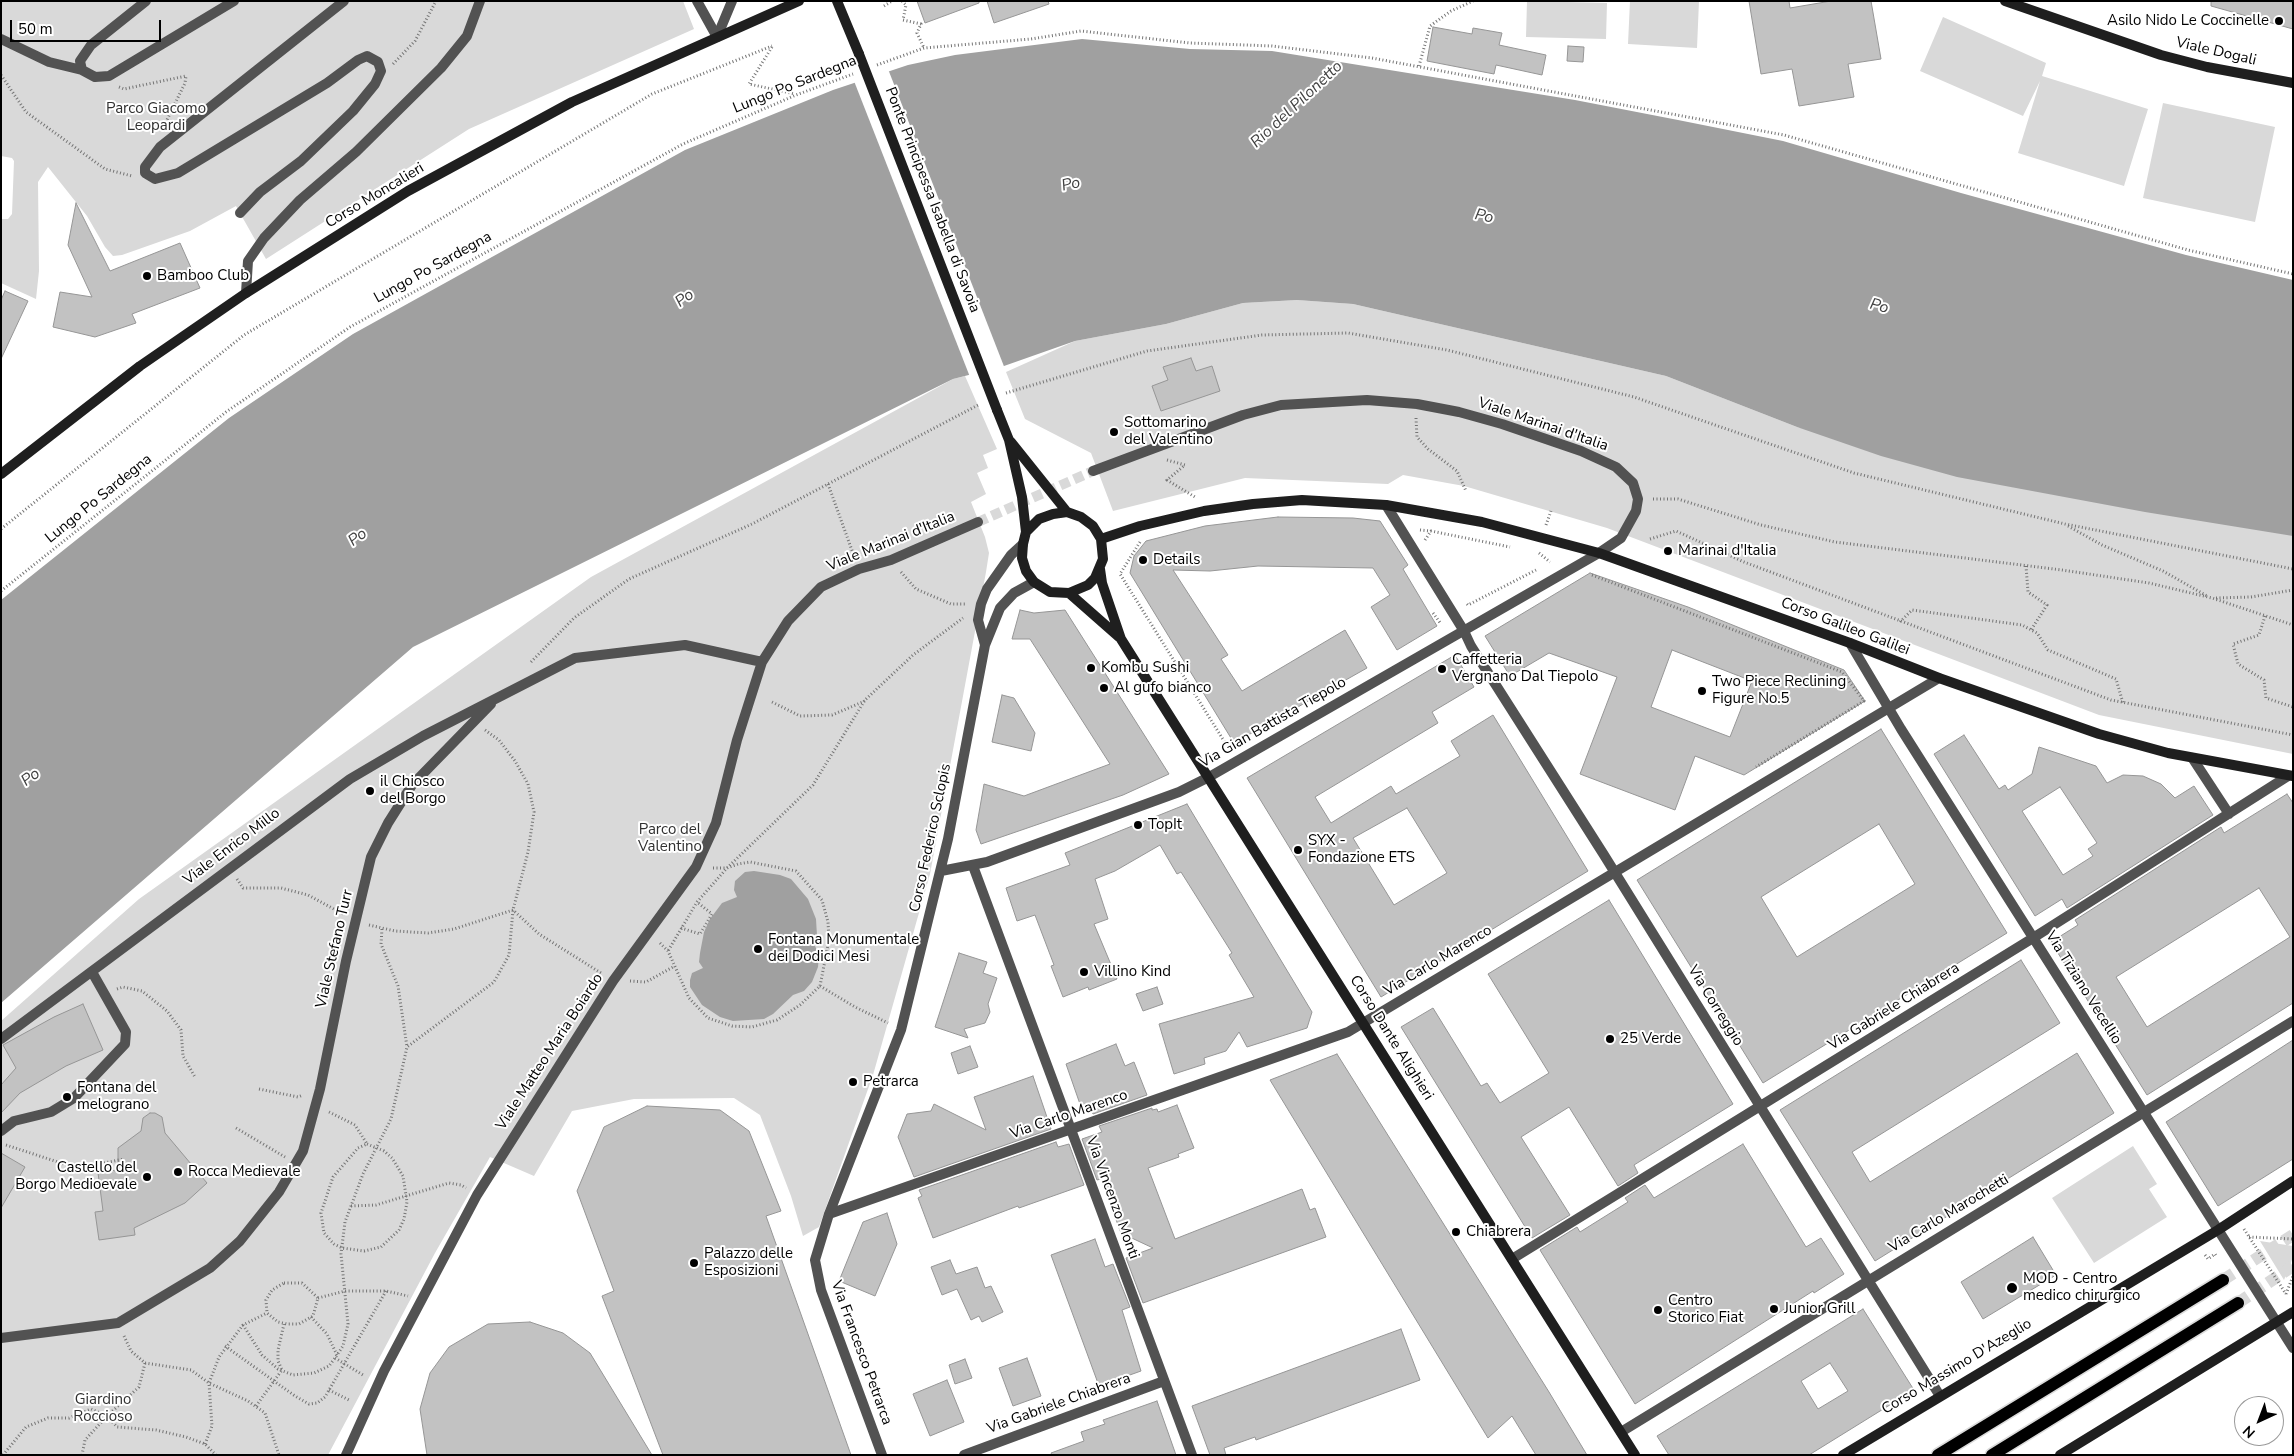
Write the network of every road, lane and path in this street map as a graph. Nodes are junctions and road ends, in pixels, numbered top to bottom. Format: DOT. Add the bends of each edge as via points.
graph roads {
  1 [pos="146,1"];
  2 [pos="234,1"];
  3 [pos="344,1"];
  4 [pos="436,1"];
  5 [pos="480,1"];
  6 [pos="697,1"];
  7 [pos="732,1"];
  8 [pos="798,1"];
  9 [pos="837,1"];
  10 [pos="892,1"];
  11 [pos="902,1"];
  12 [pos="1473,1"];
  13 [pos="2005,1"];
  14 [pos="2017,4"];
  15 [pos="884,6"];
  16 [pos="717,37"];
  17 [pos="1,39"];
  18 [pos="924,48"];
  19 [pos="1419,66"];
  20 [pos="870,68"];
  21 [pos="82,70"];
  22 [pos="860,72"];
  23 [pos="1,75"];
  24 [pos="109,76"];
  25 [pos="2293,83"];
  26 [pos="375,84"];
  27 [pos="796,95"];
  28 [pos="164,127"];
  29 [pos="145,173"];
  30 [pos="240,213"];
  31 [pos="2293,274"];
  32 [pos="246,293"];
  33 [pos="1002,395"];
  34 [pos="986,402"];
  35 [pos="1416,418"];
  36 [pos="1009,440"];
  37 [pos="1162,458"];
  38 [pos="1093,471"];
  39 [pos="1,474"];
  40 [pos="828,484"];
  41 [pos="1466,491"];
  42 [pos="1195,497"];
  43 [pos="1638,499"];
  44 [pos="1386,505"];
  45 [pos="1067,512"];
  46 [pos="1551,512"];
  47 [pos="978,522"];
  48 [pos="2065,524"];
  49 [pos="1140,526"];
  50 [pos="1400,528"];
  51 [pos="1,529"];
  52 [pos="1431,531"];
  53 [pos="1026,532"];
  54 [pos="1542,536"];
  55 [pos="1101,539"];
  56 [pos="1650,540"];
  57 [pos="1023,544"];
  58 [pos="1430,548"];
  59 [pos="1518,548"];
  60 [pos="1599,553"];
  61 [pos="891,560"];
  62 [pos="2026,566"];
  63 [pos="859,569"];
  64 [pos="1100,569"];
  65 [pos="2293,569"];
  66 [pos="1586,573"];
  67 [pos="1034,582"];
  68 [pos="2293,590"];
  69 [pos="1,591"];
  70 [pos="1069,593"];
  71 [pos="1463,597"];
  72 [pos="2212,598"];
  73 [pos="981,604"];
  74 [pos="1468,605"];
  75 [pos="2265,616"];
  76 [pos="1480,622"];
  77 [pos="1900,622"];
  78 [pos="2293,625"];
  79 [pos="2031,630"];
  80 [pos="1464,631"];
  81 [pos="1121,639"];
  82 [pos="1850,643"];
  83 [pos="985,646"];
  84 [pos="762,662"];
  85 [pos="528,665"];
  86 [pos="1939,678"];
  87 [pos="495,699"];
  88 [pos="865,700"];
  89 [pos="772,702"];
  90 [pos="2123,703"];
  91 [pos="2293,707"];
  92 [pos="1888,708"];
  93 [pos="475,722"];
  94 [pos="2293,735"];
  95 [pos="2193,759"];
  96 [pos="1237,762"];
  97 [pos="1754,769"];
  98 [pos="2291,776"];
  99 [pos="1209,777"];
  100 [pos="2229,814"];
  101 [pos="973,866"];
  102 [pos="229,867"];
  103 [pos="711,867"];
  104 [pos="727,868"];
  105 [pos="941,871"];
  106 [pos="1614,873"];
  107 [pos="697,902"];
  108 [pos="513,910"];
  109 [pos="356,921"];
  110 [pos="681,928"];
  111 [pos="382,929"];
  112 [pos="2033,938"];
  113 [pos="659,942"];
  114 [pos="668,951"];
  115 [pos="673,967"];
  116 [pos="92,972"];
  117 [pos="613,981"];
  118 [pos="820,986"];
  119 [pos="123,987"];
  120 [pos="2293,1021"];
  121 [pos="1364,1023"];
  122 [pos="901,1030"];
  123 [pos="1,1039"];
  124 [pos="407,1047"];
  125 [pos="195,1077"];
  126 [pos="260,1089"];
  127 [pos="320,1089"];
  128 [pos="1760,1107"];
  129 [pos="314,1112"];
  130 [pos="2144,1112"];
  131 [pos="236,1128"];
  132 [pos="1071,1129"];
  133 [pos="1,1130"];
  134 [pos="1,1143"];
  135 [pos="367,1144"];
  136 [pos="377,1147"];
  137 [pos="124,1159"];
  138 [pos="296,1164"];
  139 [pos="2293,1181"];
  140 [pos="477,1195"];
  141 [pos="407,1196"];
  142 [pos="351,1206"];
  143 [pos="828,1214"];
  144 [pos="2237,1217"];
  145 [pos="2218,1230"];
  146 [pos="2249,1237"];
  147 [pos="2293,1239"];
  148 [pos="342,1248"];
  149 [pos="1512,1259"];
  150 [pos="815,1260"];
  151 [pos="2293,1276"];
  152 [pos="2223,1280"];
  153 [pos="1868,1281"];
  154 [pos="345,1291"];
  155 [pos="386,1291"];
  156 [pos="413,1297"];
  157 [pos="318,1298"];
  158 [pos="2238,1303"];
  159 [pos="2293,1312"];
  160 [pos="267,1313"];
  161 [pos="311,1317"];
  162 [pos="2277,1322"];
  163 [pos="118,1324"];
  164 [pos="284,1324"];
  165 [pos="243,1325"];
  166 [pos="1,1338"];
  167 [pos="226,1346"];
  168 [pos="2293,1348"];
  169 [pos="336,1357"];
  170 [pos="144,1363"];
  171 [pos="344,1363"];
  172 [pos="282,1370"];
  173 [pos="363,1375"];
  174 [pos="275,1381"];
  175 [pos="1164,1381"];
  176 [pos="209,1383"];
  177 [pos="329,1390"];
  178 [pos="1940,1396"];
  179 [pos="349,1400"];
  180 [pos="256,1406"];
  181 [pos="106,1416"];
  182 [pos="1621,1432"];
  183 [pos="204,1444"];
  184 [pos="4,1455"];
  185 [pos="82,1455"];
  186 [pos="216,1455"];
  187 [pos="279,1455"];
  188 [pos="346,1455"];
  189 [pos="882,1455"];
  190 [pos="964,1455"];
  191 [pos="1192,1455"];
  192 [pos="1635,1455"];
  193 [pos="1843,1455"];
  194 [pos="1938,1455"];
  195 [pos="1992,1455"];
  196 [pos="2060,1455"];
  1 -- 21 [label="street" via="91,45 80,62"];
  2 -- 24 [label="street"];
  3 -- 29 [label="street" via="160,147 147,162"];
  4 -- 26 [label="path" via="415,41"];
  5 -- 32 [label="street" via="467,36 440,68 264,238 248,261"];
  6 -- 16 [label="street"];
  7 -- 16 [label="street"];
  8 -- 16 [label="street, Corso Moncalieri"];
  9 -- 36 [label="street, Ponte Principessa Isabella di Savoia, bridge"];
  10 -- 15 [label="path"];
  11 -- 18 [label="path" via="906,4 904,20 921,24 917,33"];
  12 -- 19 [label="path" via="1430,26"];
  13 -- 14 [label="street, Viale Dogali"];
  14 -- 25 [label="street, Viale Dogali" via="2161,55"];
  16 -- 32 [label="street, Corso Moncalieri" via="563,107 408,191"];
  17 -- 21 [label="street" via="49,62"];
  18 -- 19 [label="path, Lungo Po Sardegna" via="1031,39 1081,31 1190,43 1272,46"];
  18 -- 20 [label="path, Lungo Po Sardegna"];
  19 -- 31 [label="path, Lungo Po Sardegna" via="1784,135 2188,250"];
  21 -- 24 [label="street" via="95,77"];
  22 -- 27 [label="path, Lungo Po Sardegna"];
  23 -- 29 [label="path" via="26,112 105,169 132,176"];
  24 -- 28 [label="path" via="124,90 186,76"];
  26 -- 29 [label="street" via="381,71 378,62 366,56 178,173 156,179"];
  26 -- 30 [label="street" via="332,133 260,192"];
  27 -- 51 [label="path" via="749,84 772,46 652,94 244,335"];
  27 -- 69 [label="path, Lungo Po Sardegna" via="683,144 350,327 226,412"];
  32 -- 39 [label="street, Corso Moncalieri" via="140,366"];
  33 -- 48 [label="path" via="1147,351 1262,335 1348,333 1447,350 1634,397 1854,474"];
  34 -- 40 [label="path"];
  35 -- 41 [label="path" via="1417,437 1457,472"];
  36 -- 45 [label="street"];
  36 -- 53 [label="street"];
  37 -- 42 [label="path" via="1186,465 1166,480"];
  38 -- 43 [label="street, Viale Marinai d'Italia" via="1243,415 1281,405 1367,400 1417,404 1459,412 1580,451 1616,467 1633,483"];
  40 -- 63 [label="path"];
  40 -- 85 [label="path" via="752,524 629,579 574,618"];
  43 -- 60 [label="street" via="1636,511 1621,538"];
  43 -- 62 [label="path" via="1678,499 1761,525 1835,542"];
  44 -- 49 [label="street, Corso Galileo Galilei" via="1302,500 1253,504"];
  44 -- 50 [label="street"];
  44 -- 54 [label="street, Corso Galileo Galilei"];
  45 -- 53 [label="street" via="1039,520"];
  45 -- 55 [label="street" via="1082,517"];
  46 -- 54 [label="path"];
  47 -- 61 [label="street, Viale Marinai d'Italia"];
  48 -- 65 [label="path"];
  48 -- 72 [label="path"];
  49 -- 55 [label="street, Corso Galileo Galilei"];
  49 -- 96 [label="path" via="1145,540 1138,543 1120,574"];
  50 -- 52 [label="path"];
  50 -- 80 [label="street"];
  52 -- 58 [label="path" via="1425,540"];
  52 -- 59 [label="path"];
  53 -- 57 [label="street"];
  54 -- 60 [label="street, Corso Galileo Galilei"];
  54 -- 74 [label="path" via="1537,552 1552,561"];
  55 -- 64 [label="street" via="1103,559"];
  56 -- 77 [label="path" via="1676,531 1744,562"];
  57 -- 67 [label="street" via="1022,558"];
  57 -- 73 [label="street, Corso Federico Sclopis" via="987,589"];
  60 -- 76 [label="street, Via Gian Battista Tiepolo"];
  60 -- 82 [label="street, Corso Galileo Galilei"];
  61 -- 63 [label="street, Viale Marinai d'Italia"];
  61 -- 73 [label="path" via="916,589 951,604"];
  62 -- 72 [label="path" via="2148,583"];
  62 -- 79 [label="path" via="2028,592 2047,605"];
  63 -- 84 [label="street, Viale Marinai d'Italia" via="821,587 788,620"];
  64 -- 70 [label="street" via="1088,585"];
  64 -- 81 [label="street, Corso Dante Alighieri"];
  66 -- 97 [label="path" via="1842,672 1864,701"];
  67 -- 70 [label="street" via="1050,592"];
  67 -- 83 [label="street, Corso Federico Sclopis" via="1014,593 1000,608"];
  68 -- 72 [label="path" via="2251,597"];
  70 -- 81 [label="street, Corso Dante Alighieri"];
  71 -- 74 [label="path"];
  72 -- 75 [label="path"];
  73 -- 83 [label="street, Corso Federico Sclopis" via="978,620"];
  73 -- 88 [label="path" via="913,655"];
  74 -- 76 [label="path"];
  75 -- 78 [label="path"];
  75 -- 91 [label="path" via="2259,635 2233,644 2238,664 2264,680 2266,698"];
  76 -- 80 [label="street, Via Gian Battista Tiepolo"];
  77 -- 79 [label="path" via="1912,610 2022,625"];
  77 -- 90 [label="path"];
  79 -- 90 [label="path" via="2048,650 2116,678"];
  80 -- 96 [label="street, Via Gian Battista Tiepolo"];
  80 -- 106 [label="street, Via Correggio"];
  81 -- 99 [label="street, Corso Dante Alighieri"];
  82 -- 86 [label="street, Corso Galileo Galilei"];
  82 -- 92 [label="street, Via Tiziano Vecellio"];
  83 -- 105 [label="street, Corso Federico Sclopis"];
  84 -- 87 [label="street, Viale Stefano Turr" via="685,645 575,658"];
  84 -- 117 [label="street, Viale Matteo Maria Boiardo" via="716,823 696,867"];
  86 -- 92 [label="street, Via Carlo Marenco"];
  86 -- 95 [label="street, Corso Galileo Galilei" via="2098,734"];
  87 -- 93 [label="street, Viale Stefano Turr"];
  87 -- 102 [label="street, Viale Enrico Millo" via="362,771"];
  88 -- 89 [label="path" via="832,715 800,716"];
  88 -- 104 [label="path" via="813,785"];
  90 -- 94 [label="path"];
  92 -- 106 [label="street, Via Carlo Marenco"];
  92 -- 112 [label="street, Via Tiziano Vecellio"];
  93 -- 108 [label="path" via="499,740 514,760 528,784 534,812 528,852"];
  93 -- 109 [label="street, Viale Stefano Turr" via="412,786 388,823 371,857"];
  95 -- 98 [label="street, Corso Galileo Galilei"];
  95 -- 100 [label="street"];
  96 -- 99 [label="street, Via Gian Battista Tiepolo"];
  98 -- 100 [label="street, Via Gabriele Chiabrera"];
  99 -- 101 [label="street, Via Gian Battista Tiepolo" via="1178,792"];
  99 -- 121 [label="street, Corso Dante Alighieri"];
  100 -- 112 [label="street, Via Gabriele Chiabrera"];
  101 -- 105 [label="street, Via Gian Battista Tiepolo"];
  101 -- 132 [label="street, Via Vincenzo Monti"];
  102 -- 109 [label="path" via="243,888 281,888 308,895"];
  102 -- 116 [label="street, Viale Enrico Millo"];
  103 -- 104 [label="path"];
  104 -- 107 [label="path"];
  104 -- 118 [label="path" via="750,862 796,871 822,900 829,940"];
  105 -- 122 [label="street, Corso Federico Sclopis"];
  106 -- 121 [label="street, Via Carlo Marenco"];
  106 -- 128 [label="street, Via Correggio"];
  107 -- 110 [label="path"];
  107 -- 110 [label="path" via="712,914 700,934"];
  108 -- 111 [label="path" via="454,929 428,932"];
  108 -- 117 [label="path" via="539,934"];
  108 -- 124 [label="path" via="509,955 494,982"];
  109 -- 111 [label="path"];
  109 -- 127 [label="street, Viale Stefano Turr"];
  110 -- 114 [label="path"];
  111 -- 124 [label="path" via="381,944 398,986"];
  112 -- 128 [label="street, Via Gabriele Chiabrera"];
  112 -- 130 [label="street, Via Tiziano Vecellio"];
  113 -- 114 [label="path"];
  114 -- 115 [label="path"];
  115 -- 117 [label="path" via="646,982"];
  115 -- 118 [label="path" via="689,998 708,1018 732,1026 752,1027 777,1020"];
  116 -- 123 [label="street, Viale Enrico Millo"];
  116 -- 133 [label="street" via="126,1032 125,1044 74,1098 51,1112 14,1121"];
  117 -- 140 [label="street, Viale Matteo Maria Boiardo"];
  118 -- 122 [label="path" via="854,1008"];
  119 -- 125 [label="path" via="142,991 167,1011 181,1030 183,1056"];
  120 -- 130 [label="street, Via Carlo Marochetti"];
  121 -- 132 [label="street, Via Carlo Marenco" via="1333,1038"];
  121 -- 149 [label="street, Corso Dante Alighieri"];
  122 -- 143 [label="street, Corso Federico Sclopis"];
  124 -- 136 [label="path" via="392,1119"];
  126 -- 127 [label="path" via="298,1097"];
  127 -- 129 [label="street, Viale Stefano Turr"];
  128 -- 149 [label="street, Via Gabriele Chiabrera"];
  128 -- 153 [label="street, Via Correggio"];
  129 -- 135 [label="path" via="328,1112 355,1125"];
  129 -- 138 [label="street, Viale Stefano Turr"];
  130 -- 145 [label="street, Via Tiziano Vecellio"];
  130 -- 153 [label="street, Via Carlo Marochetti"];
  131 -- 138 [label="path"];
  132 -- 143 [label="street, Via Carlo Marenco"];
  132 -- 175 [label="street, Via Vincenzo Monti"];
  134 -- 137 [label="path" via="67,1165 89,1166"];
  135 -- 136 [label="path"];
  135 -- 148 [label="path" via="358,1148 341,1165 330,1182 321,1213 324,1233"];
  136 -- 141 [label="path" via="399,1168"];
  136 -- 142 [label="path"];
  138 -- 163 [label="street, Viale Stefano Turr" via="279,1192 240,1241 210,1268"];
  139 -- 144 [label="street, Corso Massimo D'Azeglio"];
  140 -- 141 [label="path" via="461,1185 449,1184"];
  140 -- 188 [label="street, Viale Matteo Maria Boiardo" via="384,1371"];
  141 -- 142 [label="path" via="376,1205"];
  141 -- 148 [label="path" via="399,1230 381,1247 364,1251"];
  142 -- 148 [label="path" via="345,1222"];
  143 -- 150 [label="street, Corso Federico Sclopis"];
  144 -- 145 [label="street, Corso Massimo D'Azeglio"];
  144 -- 146 [label="path"];
  145 -- 162 [label="street, Via Tiziano Vecellio"];
  145 -- 178 [label="street, Corso Massimo D'Azeglio"];
  146 -- 147 [label="path"];
  146 -- 151 [label="path" via="2286,1294"];
  148 -- 154 [label="path"];
  149 -- 182 [label="street, Corso Dante Alighieri"];
  150 -- 189 [label="street, Via Francesco Petrarca" via="821,1290"];
  152 -- 194 [label="main road"];
  153 -- 178 [label="street, Via Correggio"];
  153 -- 182 [label="street, Via Carlo Marochetti"];
  154 -- 155 [label="path"];
  154 -- 157 [label="path"];
  154 -- 169 [label="path" via="348,1324 343,1346"];
  155 -- 156 [label="path"];
  155 -- 171 [label="path"];
  157 -- 160 [label="path" via="302,1283 284,1283 272,1290 266,1300"];
  157 -- 161 [label="path"];
  158 -- 195 [label="main road"];
  159 -- 162 [label="street"];
  160 -- 164 [label="path"];
  160 -- 165 [label="path"];
  161 -- 164 [label="path" via="299,1324"];
  161 -- 169 [label="path" via="327,1334"];
  162 -- 168 [label="street, Via Tiziano Vecellio"];
  162 -- 196 [label="street"];
  163 -- 166 [label="street, Viale Stefano Turr"];
  163 -- 170 [label="path" via="131,1351"];
  164 -- 172 [label="path" via="278,1350"];
  165 -- 167 [label="path"];
  165 -- 172 [label="path" via="262,1355"];
  167 -- 174 [label="path"];
  167 -- 176 [label="path"];
  169 -- 171 [label="path"];
  169 -- 172 [label="path" via="329,1366 314,1372 293,1374"];
  170 -- 176 [label="path" via="190,1370"];
  170 -- 181 [label="path" via="139,1387"];
  171 -- 173 [label="path"];
  171 -- 177 [label="path"];
  172 -- 174 [label="path"];
  174 -- 177 [label="path" via="309,1404 317,1403"];
  174 -- 180 [label="path"];
  175 -- 190 [label="street, Via Gabriele Chiabrera"];
  175 -- 191 [label="street, Via Vincenzo Monti"];
  176 -- 180 [label="path"];
  176 -- 183 [label="path" via="212,1426"];
  177 -- 179 [label="path"];
  178 -- 193 [label="street, Corso Massimo D'Azeglio"];
  180 -- 187 [label="path" via="265,1413"];
  181 -- 183 [label="path" via="118,1427 156,1430"];
  181 -- 184 [label="path" via="91,1409 69,1418 48,1418 26,1427"];
  181 -- 185 [label="path" via="85,1440"];
  182 -- 192 [label="street, Corso Dante Alighieri"];
  183 -- 186 [label="path"];
}
